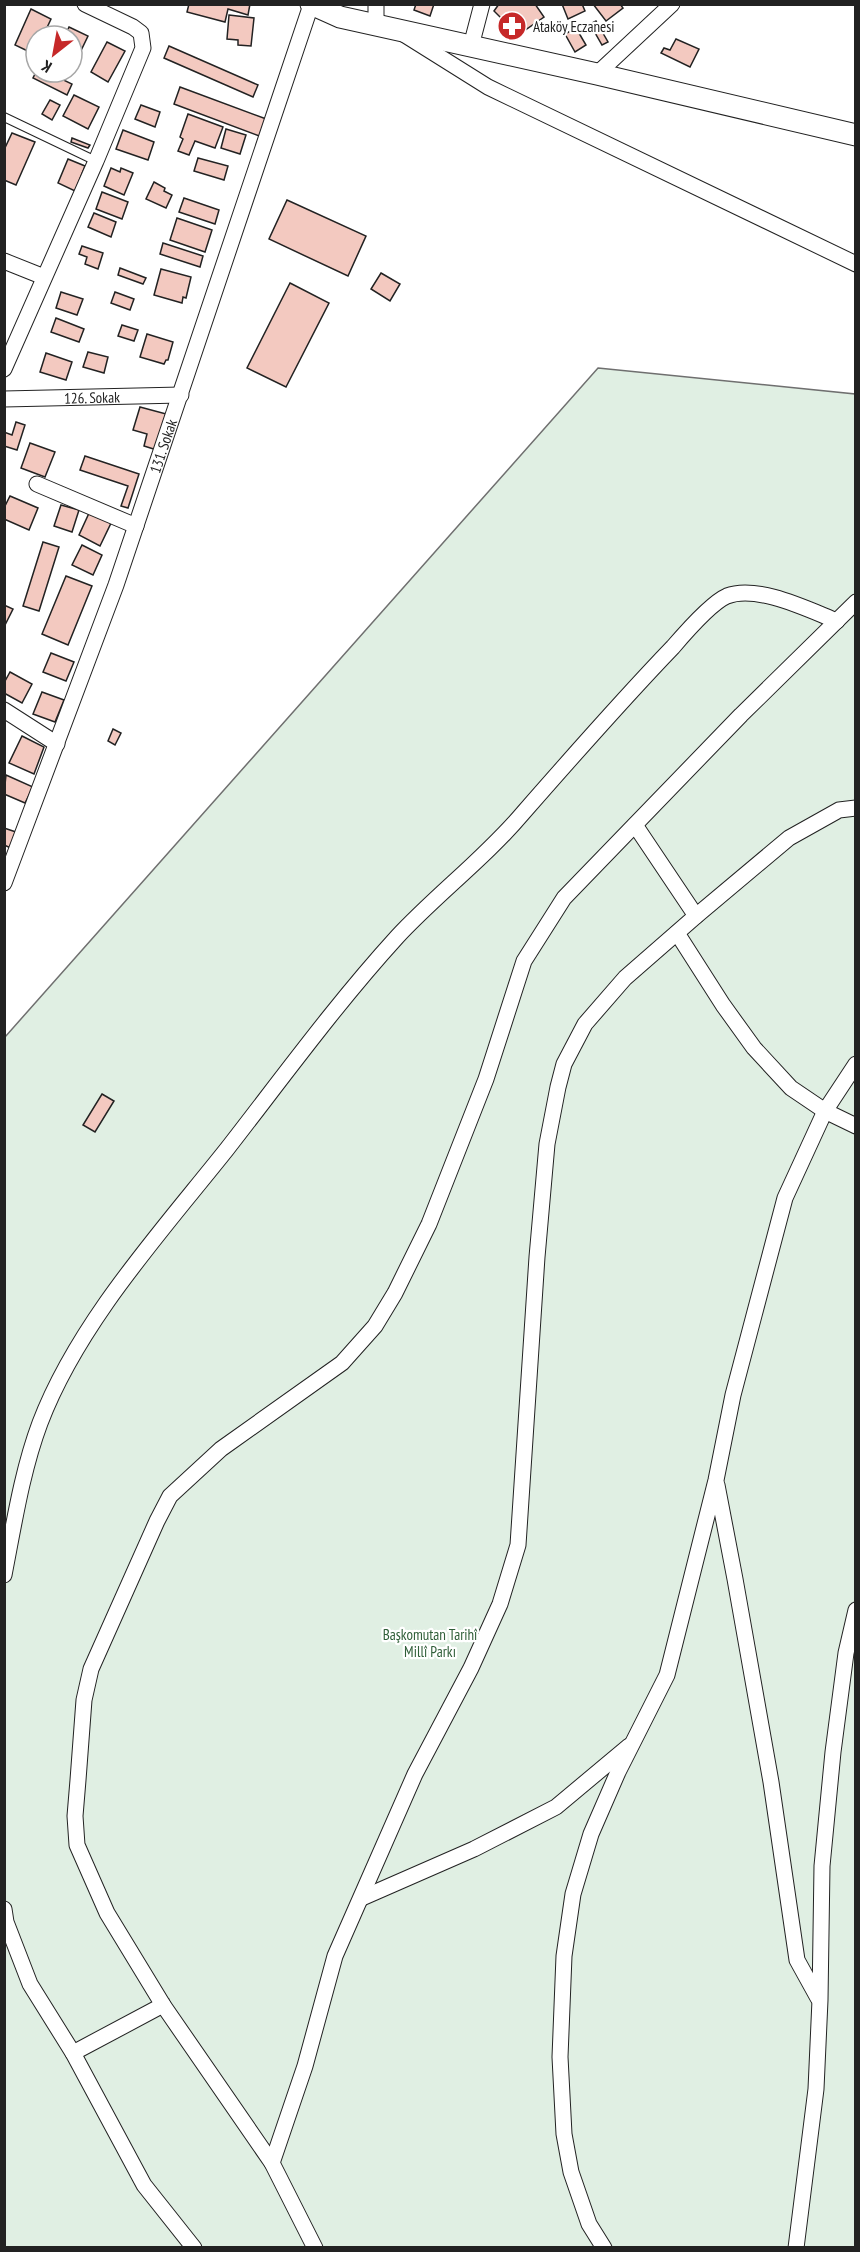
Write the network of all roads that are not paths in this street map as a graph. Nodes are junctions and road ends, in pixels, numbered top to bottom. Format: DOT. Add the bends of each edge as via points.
graph roads {
  1 [pos="85,4"];
  2 [pos="482,4"];
  3 [pos="672,4"];
  4 [pos="311,5"];
  5 [pos="382,19"];
  6 [pos="471,46"];
  7 [pos="597,74"];
  8 [pos="4,117"];
  9 [pos="855,135"];
  10 [pos="96,161"];
  11 [pos="4,261"];
  12 [pos="855,264"];
  13 [pos="44,278"];
  14 [pos="4,369"];
  15 [pos="181,395"];
  16 [pos="4,399"];
  17 [pos="37,484"];
  18 [pos="136,526"];
  19 [pos="855,602"];
  20 [pos="837,621"];
  21 [pos="4,710"];
  22 [pos="57,744"];
  23 [pos="855,808"];
  24 [pos="634,825"];
  25 [pos="4,883"];
  26 [pos="696,916"];
  27 [pos="677,933"];
  28 [pos="855,1064"];
  29 [pos="825,1111"];
  30 [pos="855,1126"];
  31 [pos="716,1480"];
  32 [pos="4,1575"];
  33 [pos="855,1610"];
  34 [pos="633,1742"];
  35 [pos="362,1898"];
  36 [pos="4,1910"];
  37 [pos="820,2000"];
  38 [pos="163,2005"];
  39 [pos="73,2053"];
  40 [pos="272,2163"];
  41 [pos="194,2247"];
  42 [pos="315,2247"];
  43 [pos="604,2247"];
  44 [pos="796,2247"];
  1 -- 10 [label="street" via="133,27 144,40"];
  2 -- 6 [label="street"];
  3 -- 7 [label="street"];
  4 -- 5 [label="main road" via="340,17"];
  4 -- 15 [label="street, 131. Sokak"];
  5 -- 6 [label="main road"];
  5 -- 12 [label="street" via="488,87"];
  6 -- 7 [label="main road"];
  7 -- 9 [label="main road"];
  8 -- 10 [label="lane"];
  10 -- 13 [label="street"];
  11 -- 13 [label="street"];
  13 -- 14 [label="street"];
  15 -- 16 [label="street, 126. Sokak"];
  15 -- 18 [label="street, 131. Sokak"];
  17 -- 18 [label="street"];
  18 -- 22 [label="street, 131. Sokak"];
  19 -- 20 [label="street"];
  20 -- 24 [label="street"];
  20 -- 32 [label="street" via="759,594 739,592 723,597 604,718 519,818 390,946 316,1032 142,1255 91,1327 40,1423"];
  21 -- 22 [label="street"];
  22 -- 25 [label="street, 131. Sokak"];
  23 -- 26 [label="street" via="839,810 789,838"];
  24 -- 26 [label="street"];
  24 -- 38 [label="street" via="564,898 524,961 486,1079 429,1224 375,1326 342,1363 221,1449 170,1496 91,1669 78,1769 77,1845 107,1913"];
  26 -- 27 [label="street"];
  27 -- 29 [label="street" via="754,1048 791,1088"];
  27 -- 35 [label="street" via="625,978 585,1024 564,1064 547,1144 518,1545 500,1604 416,1774"];
  28 -- 29 [label="street"];
  29 -- 30 [label="street"];
  29 -- 31 [label="street" via="785,1198 733,1395"];
  31 -- 34 [label="street" via="667,1675"];
  31 -- 37 [label="street" via="771,1782 797,1959"];
  33 -- 37 [label="street" via="834,1741 822,1866"];
  34 -- 35 [label="street" via="556,1807 474,1849"];
  34 -- 43 [label="street" via="591,1834 573,1894 564,1956 560,2057 564,2134 571,2172 589,2224"];
  35 -- 40 [label="street" via="335,1956 305,2066"];
  36 -- 39 [label="street" via="30,1983"];
  37 -- 44 [label="street" via="816,2089"];
  38 -- 39 [label="street"];
  38 -- 40 [label="street"];
  39 -- 41 [label="street" via="144,2185"];
  40 -- 42 [label="street"];
}
